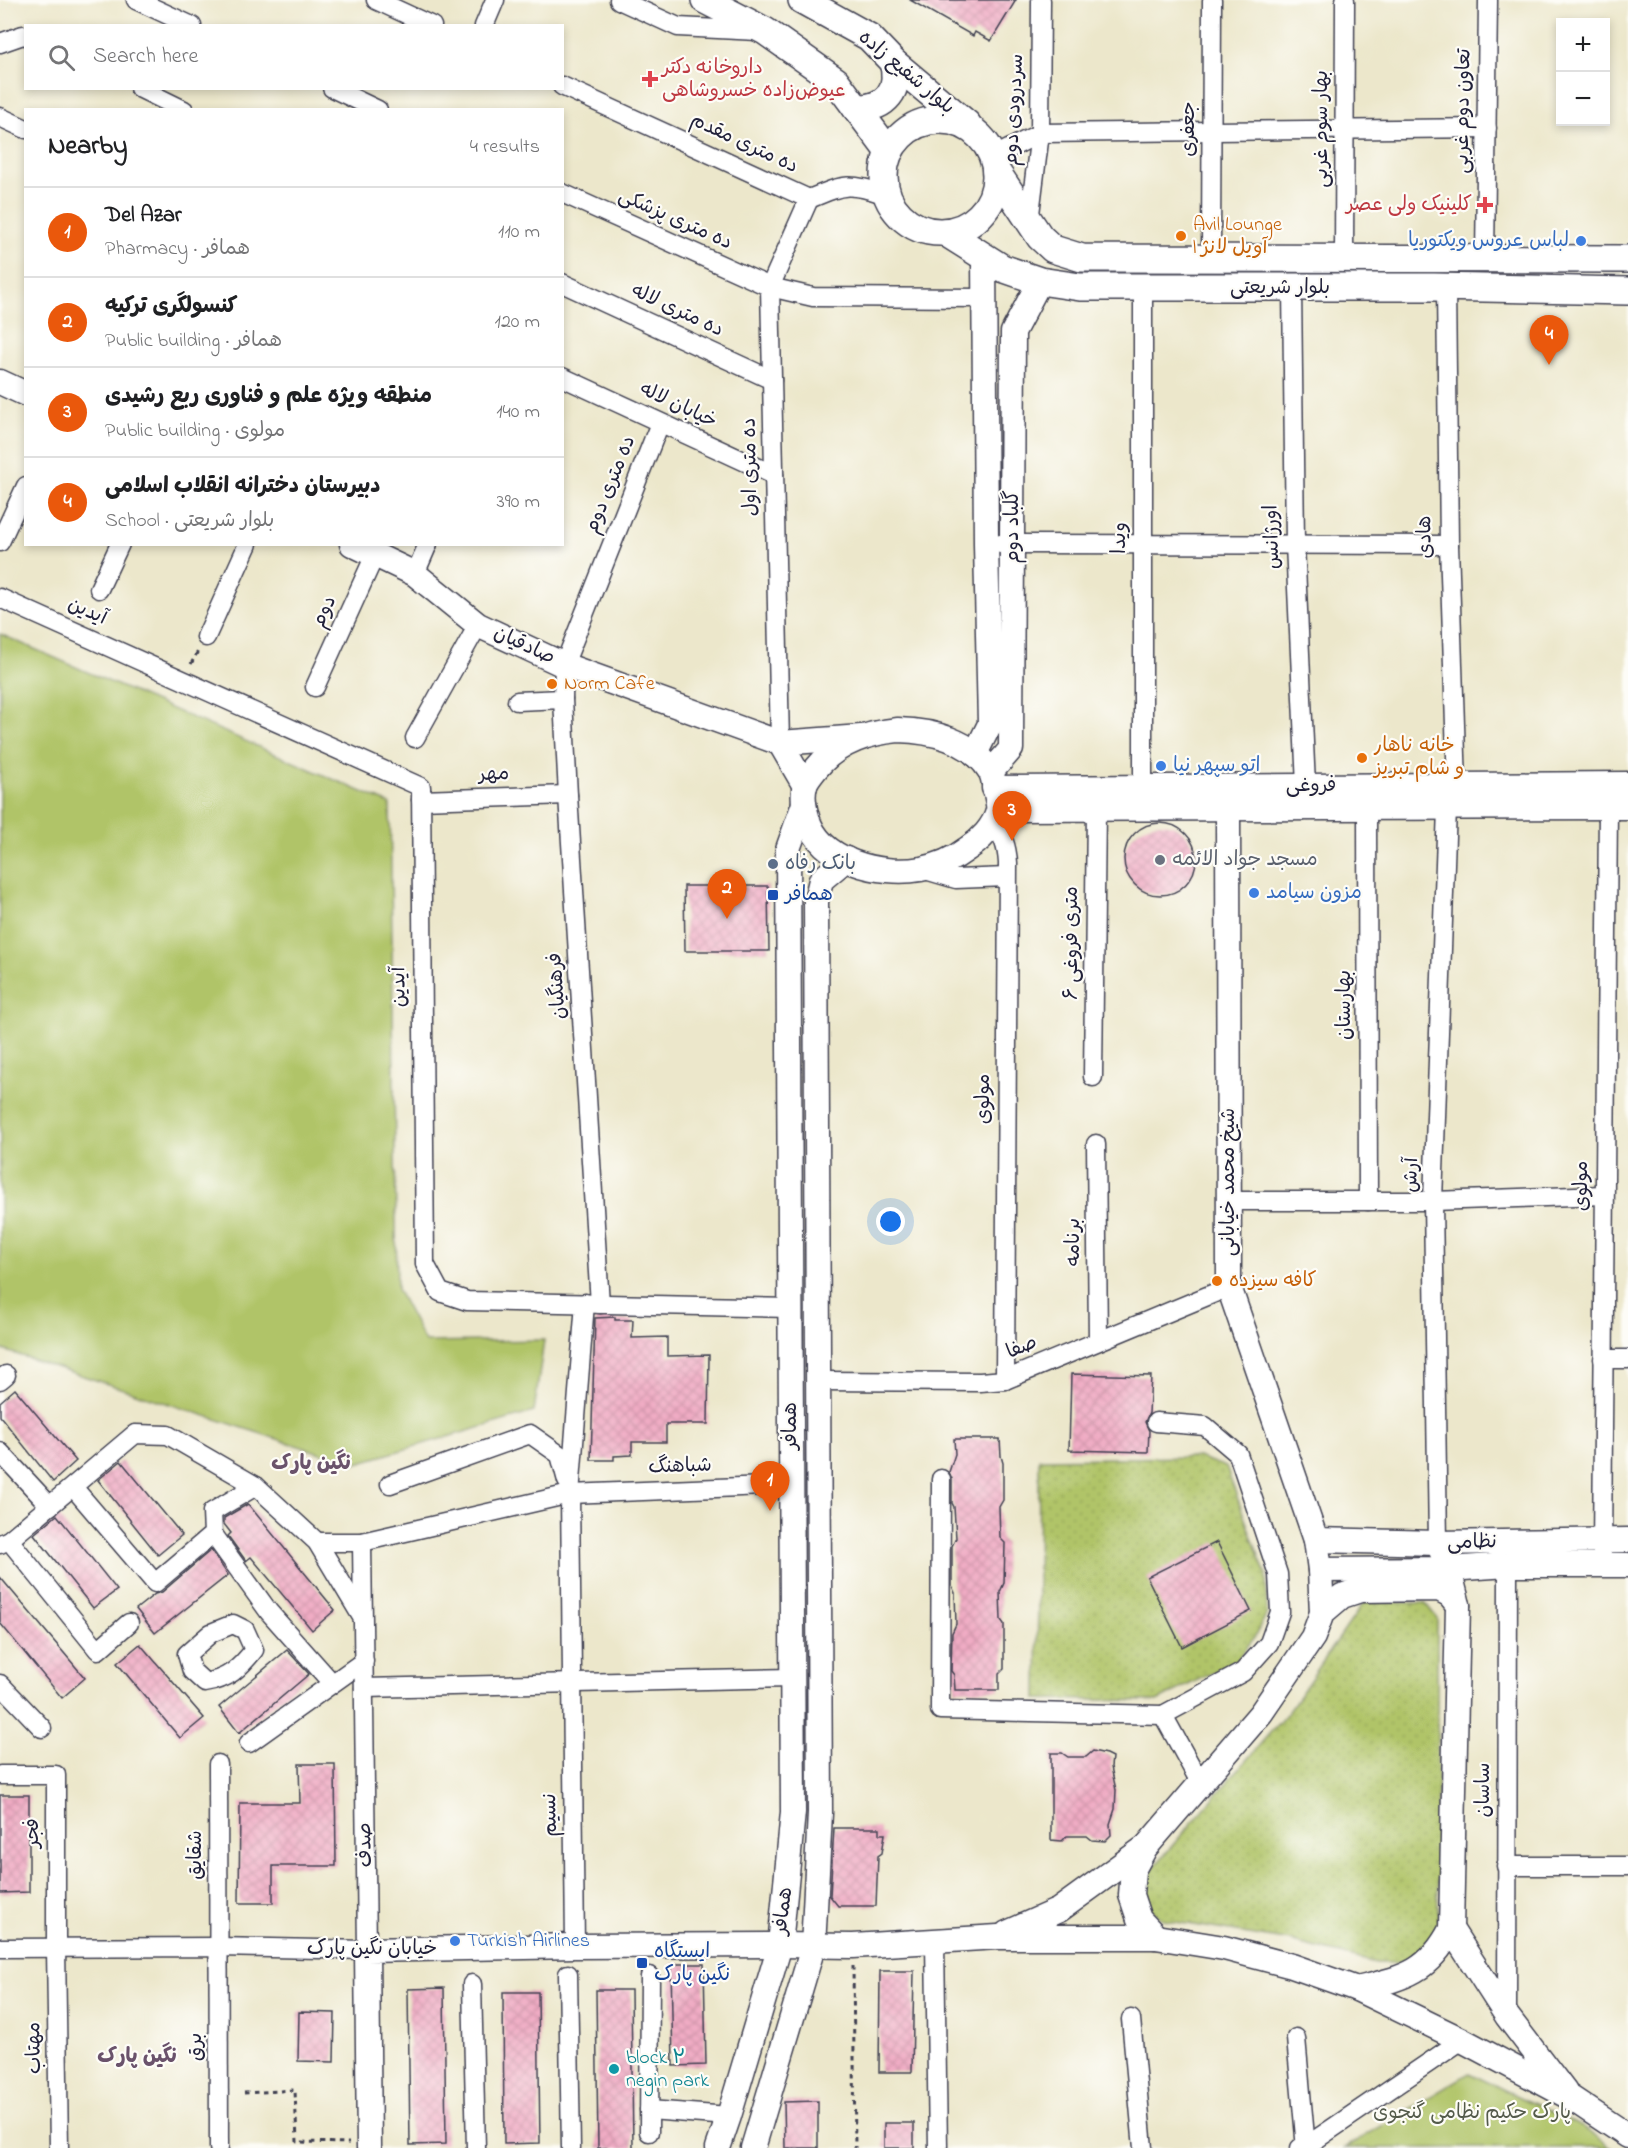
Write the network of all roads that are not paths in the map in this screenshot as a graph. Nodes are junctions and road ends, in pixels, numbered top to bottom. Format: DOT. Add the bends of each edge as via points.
graph roads {
  1 [pos="136,0"];
  2 [pos="376,0"];
  3 [pos="495,0"];
  4 [pos="619,0"];
  5 [pos="705,0"];
  6 [pos="802,0"];
  7 [pos="1041,0"];
  8 [pos="1212,0"];
  9 [pos="1345,0"];
  10 [pos="1488,0"];
  11 [pos="188,24"];
  12 [pos="428,24"];
  13 [pos="485,24"];
  14 [pos="765,31"];
  15 [pos="24,35"];
  16 [pos="0,43"];
  17 [pos="893,62"];
  18 [pos="564,87"];
  19 [pos="143,90"];
  20 [pos="336,90"];
  21 [pos="180,108"];
  22 [pos="374,108"];
  23 [pos="856,108"];
  24 [pos="0,117"];
  25 [pos="24,128"];
  26 [pos="1487,128"];
  27 [pos="1345,130"];
  28 [pos="1212,131"];
  29 [pos="977,133"];
  30 [pos="1040,133"];
  31 [pos="889,152"];
  32 [pos="995,164"];
  33 [pos="564,194"];
  34 [pos="887,195"];
  35 [pos="809,199"];
  36 [pos="1029,222"];
  37 [pos="945,232"];
  38 [pos="984,257"];
  39 [pos="1212,258"];
  40 [pos="1344,258"];
  41 [pos="1434,258"];
  42 [pos="1485,258"];
  43 [pos="1628,259"];
  44 [pos="1040,281"];
  45 [pos="564,285"];
  46 [pos="770,287"];
  47 [pos="1292,287"];
  48 [pos="1440,287"];
  49 [pos="1143,288"];
  50 [pos="1628,291"];
  51 [pos="984,298"];
  52 [pos="564,379"];
  53 [pos="772,380"];
  54 [pos="0,382"];
  55 [pos="24,393"];
  56 [pos="1012,408"];
  57 [pos="985,409"];
  58 [pos="660,423"];
  59 [pos="774,475"];
  60 [pos="24,490"];
  61 [pos="0,542"];
  62 [pos="986,544"];
  63 [pos="1013,544"];
  64 [pos="1143,544"];
  65 [pos="1295,544"];
  66 [pos="1449,545"];
  67 [pos="119,546"];
  68 [pos="247,546"];
  69 [pos="356,546"];
  70 [pos="427,546"];
  71 [pos="375,555"];
  72 [pos="415,574"];
  73 [pos="99,589"];
  74 [pos="0,598"];
  75 [pos="478,625"];
  76 [pos="206,637"];
  77 [pos="564,665"];
  78 [pos="315,687"];
  79 [pos="563,699"];
  80 [pos="517,700"];
  81 [pos="861,737"];
  82 [pos="415,738"];
  83 [pos="780,743"];
  84 [pos="975,754"];
  85 [pos="1628,784"];
  86 [pos="1457,785"];
  87 [pos="1306,786"];
  88 [pos="1143,787"];
  89 [pos="568,795"];
  90 [pos="804,795"];
  91 [pos="994,798"];
  92 [pos="421,800"];
  93 [pos="1618,807"];
  94 [pos="1228,808"];
  95 [pos="1367,808"];
  96 [pos="1447,808"];
  97 [pos="1096,809"];
  98 [pos="846,859"];
  99 [pos="922,869"];
  100 [pos="1007,877"];
  101 [pos="789,1031"];
  102 [pos="817,1031"];
  103 [pos="1093,1077"];
  104 [pos="1096,1144"];
  105 [pos="1604,1195"];
  106 [pos="1228,1201"];
  107 [pos="1368,1202"];
  108 [pos="1433,1202"];
  109 [pos="1229,1287"];
  110 [pos="592,1304"];
  111 [pos="790,1308"];
  112 [pos="1098,1340"];
  113 [pos="1603,1359"];
  114 [pos="1628,1359"];
  115 [pos="1005,1380"];
  116 [pos="818,1382"];
  117 [pos="1156,1422"];
  118 [pos="0,1452"];
  119 [pos="941,1479"];
  120 [pos="390,1484"];
  121 [pos="791,1485"];
  122 [pos="256,1486"];
  123 [pos="73,1487"];
  124 [pos="570,1494"];
  125 [pos="50,1506"];
  126 [pos="213,1534"];
  127 [pos="1316,1540"];
  128 [pos="1602,1540"];
  129 [pos="1628,1540"];
  130 [pos="4,1542"];
  131 [pos="317,1542"];
  132 [pos="362,1542"];
  133 [pos="1438,1543"];
  134 [pos="1508,1565"];
  135 [pos="1628,1565"];
  136 [pos="1603,1566"];
  137 [pos="1449,1569"];
  138 [pos="1320,1570"];
  139 [pos="1458,1605"];
  140 [pos="269,1612"];
  141 [pos="1322,1613"];
  142 [pos="363,1618"];
  143 [pos="129,1623"];
  144 [pos="245,1630"];
  145 [pos="364,1661"];
  146 [pos="792,1678"];
  147 [pos="820,1678"];
  148 [pos="332,1683"];
  149 [pos="572,1683"];
  150 [pos="0,1684"];
  151 [pos="364,1688"];
  152 [pos="1163,1715"];
  153 [pos="42,1728"];
  154 [pos="249,1743"];
  155 [pos="218,1764"];
  156 [pos="0,1775"];
  157 [pos="1201,1784"];
  158 [pos="1145,1848"];
  159 [pos="1506,1866"];
  160 [pos="1628,1866"];
  161 [pos="1451,1929"];
  162 [pos="998,1937"];
  163 [pos="1156,1937"];
  164 [pos="935,1942"];
  165 [pos="780,1945"];
  166 [pos="574,1946"];
  167 [pos="219,1947"];
  168 [pos="813,1947"];
  169 [pos="0,1948"];
  170 [pos="56,1948"];
  171 [pos="367,1950"];
  172 [pos="568,1974"];
  173 [pos="650,1976"];
  174 [pos="472,1984"];
  175 [pos="1357,1989"];
  176 [pos="1507,2016"];
  177 [pos="1131,2019"];
  178 [pos="1296,2038"];
  179 [pos="1462,2040"];
  180 [pos="1571,2098"];
  181 [pos="649,2110"];
  182 [pos="729,2116"];
  183 [pos="649,2132"];
  184 [pos="1628,2136"];
  185 [pos="371,2146"];
  186 [pos="59,2148"];
  187 [pos="219,2148"];
  188 [pos="476,2148"];
  189 [pos="571,2148"];
  190 [pos="718,2148"];
  191 [pos="753,2148"];
  192 [pos="938,2148"];
  193 [pos="1143,2148"];
  194 [pos="1304,2148"];
  1 -- 11 [label="street"];
  2 -- 12 [label="street"];
  3 -- 13 [label="street"];
  4 -- 14 [label="street" via="678,27"];
  5 -- 14 [label="main road"];
  6 -- 17 [label="main road, بلوار شفیع زاده" via="869,37"];
  7 -- 30 [label="street, سردرودی دوم"];
  8 -- 28 [label="street, جعفری"];
  9 -- 27 [label="street, بهار سوم غربی"];
  10 -- 26 [label="street, تعاون دوم غربی"];
  14 -- 23 [label="main road" via="836,81"];
  15 -- 16 [label="street"];
  17 -- 23 [label="main road" via="896,82 892,92 877,106"];
  17 -- 29 [label="main road, بلوار شفیع زاده"];
  18 -- 35 [label="street, ده متری مقدم"];
  19 -- 21 [label="street"];
  20 -- 22 [label="street"];
  23 -- 31 [label="main road"];
  24 -- 25 [label="street"];
  26 -- 27 [label="street"];
  26 -- 42 [label="street, تعاون دوم غربی"];
  27 -- 28 [label="street"];
  27 -- 40 [label="street, بهار سوم غربی"];
  28 -- 30 [label="street"];
  28 -- 39 [label="street, جعفری"];
  29 -- 31 [label="main road" via="950,120 921,123 908,129"];
  29 -- 32 [label="main road"];
  30 -- 32 [label="street"];
  30 -- 36 [label="street, سردرودی دوم"];
  31 -- 34 [label="main road" via="884,180"];
  32 -- 36 [label="main road, بلوار شریعتى"];
  32 -- 37 [label="main road" via="995,186 983,212 966,226"];
  33 -- 46 [label="street, ده متری پزشکی"];
  34 -- 35 [label="street" via="846,185"];
  34 -- 37 [label="main road" via="910,223"];
  35 -- 46 [label="street, ده متری اول"];
  36 -- 39 [label="main road, بلوار شریعتى" via="1053,249 1082,258"];
  37 -- 38 [label="main road, بلوار شریعتى"];
  38 -- 44 [label="main road, بلوار شریعتى" via="1002,268"];
  38 -- 51 [label="main road, گلباد دوم"];
  39 -- 40 [label="main road, بلوار شریعتى"];
  40 -- 41 [label="main road, بلوار شریعتى"];
  41 -- 42 [label="main road, بلوار شریعتى"];
  41 -- 48 [label="main road"];
  42 -- 43 [label="main road, بلوار شریعتى"];
  44 -- 49 [label="main road, بلوار شریعتى" via="1080,287"];
  44 -- 56 [label="main road, گلباد دوم" via="1013,332"];
  45 -- 53 [label="street, ده متری لاله"];
  46 -- 51 [label="street, ده متری پزشکی" via="813,297"];
  46 -- 53 [label="street, ده متری اول"];
  47 -- 48 [label="main road, بلوار شریعتى"];
  47 -- 49 [label="main road, بلوار شریعتى"];
  47 -- 65 [label="street, اورژانس"];
  48 -- 50 [label="main road, بلوار شریعتى"];
  48 -- 66 [label="street, هادی"];
  49 -- 64 [label="street, ویدا"];
  51 -- 57 [label="main road, گلباد دوم"];
  52 -- 58 [label="street, خیابان لاله"];
  53 -- 59 [label="street, ده متری اول"];
  54 -- 55 [label="main road"];
  56 -- 57 [label="main road"];
  56 -- 63 [label="main road, گلباد دوم"];
  57 -- 62 [label="main road, گلباد دوم"];
  58 -- 59 [label="street, خیابان لاله"];
  58 -- 77 [label="street, ده متری دوم"];
  59 -- 83 [label="street, ده متری اول"];
  60 -- 61 [label="street"];
  62 -- 63 [label="street"];
  62 -- 84 [label="main road, گلباد دوم" via="990,724"];
  63 -- 64 [label="street"];
  63 -- 91 [label="main road, گلباد دوم" via="1011,749"];
  64 -- 65 [label="street"];
  64 -- 88 [label="street, ویدا"];
  65 -- 66 [label="street"];
  65 -- 87 [label="street, اورژانس"];
  66 -- 86 [label="street, هادی"];
  67 -- 73 [label="street"];
  68 -- 76 [label="street"];
  69 -- 71 [label="main road, صادقیان"];
  70 -- 72 [label="street"];
  71 -- 72 [label="main road, صادقیان"];
  71 -- 78 [label="street, دوم"];
  72 -- 75 [label="main road, صادقیان"];
  74 -- 92 [label="street, آیدین" via="421,787"];
  75 -- 77 [label="main road, صادقیان"];
  75 -- 82 [label="street"];
  77 -- 79 [label="street, فرهنگیان"];
  77 -- 83 [label="main road, صادقیان"];
  79 -- 80 [label="street"];
  79 -- 89 [label="street, فرهنگیان"];
  81 -- 83 [label="main road"];
  81 -- 84 [label="main road" via="917,731 936,734"];
  81 -- 90 [label="main road" via="824,759"];
  83 -- 90 [label="main road"];
  84 -- 91 [label="main road"];
  85 -- 86 [label="main road, فروغى"];
  86 -- 87 [label="main road, فروغى"];
  87 -- 88 [label="main road, فروغى"];
  88 -- 91 [label="main road, فروغى"];
  89 -- 92 [label="street, مهر"];
  89 -- 110 [label="street, فرهنگیان"];
  90 -- 98 [label="main road" via="810,828 826,847"];
  90 -- 101 [label="main road, همافر" via="788,849"];
  91 -- 97 [label="main road, فروغى"];
  91 -- 99 [label="main road" via="978,842 959,855"];
  91 -- 100 [label="street, مولوی" via="1008,848"];
  92 -- 110 [label="street, آیدین" via="425,1264 440,1292 467,1301"];
  93 -- 96 [label="main road, فروغى"];
  93 -- 105 [label="street, مولوی"];
  94 -- 95 [label="main road, فروغى"];
  94 -- 97 [label="main road, فروغى"];
  94 -- 106 [label="main road, شیخ محمد خیابانی"];
  95 -- 96 [label="main road, فروغى"];
  95 -- 107 [label="street, بهارستان"];
  96 -- 108 [label="street, آرش"];
  97 -- 103 [label="street, ۶ متری فروغی"];
  98 -- 99 [label="main road" via="885,870"];
  98 -- 102 [label="main road, همافر" via="821,880 816,901"];
  99 -- 100 [label="street" via="956,879"];
  100 -- 115 [label="street, مولوی"];
  101 -- 102 [label="main road"];
  101 -- 111 [label="main road, همافر"];
  102 -- 116 [label="main road, همافر"];
  104 -- 112 [label="street, برنامه"];
  105 -- 108 [label="street"];
  105 -- 113 [label="street, مولوی"];
  106 -- 107 [label="street"];
  106 -- 109 [label="main road, شیخ محمد خیابانی"];
  107 -- 108 [label="street"];
  108 -- 133 [label="street, آرش"];
  109 -- 112 [label="street, صفا"];
  109 -- 127 [label="main road, شیخ محمد خیابانی"];
  110 -- 111 [label="street, آیدین"];
  110 -- 124 [label="street, فرهنگیان"];
  111 -- 121 [label="main road, همافر"];
  112 -- 115 [label="street, صفا"];
  113 -- 114 [label="street"];
  113 -- 128 [label="street, مولوی"];
  115 -- 116 [label="street, صفا"];
  116 -- 147 [label="main road, همافر"];
  117 -- 152 [label="street" via="1206,1426 1239,1454 1278,1574 1280,1612 1269,1643 1243,1672"];
  118 -- 125 [label="street"];
  119 -- 152 [label="street" via="940,1710"];
  120 -- 124 [label="street" via="530,1434 560,1455"];
  121 -- 124 [label="street, شباهنگ"];
  121 -- 146 [label="main road, همافر"];
  122 -- 123 [label="street" via="168,1435 135,1434"];
  122 -- 126 [label="street" via="212,1512"];
  122 -- 131 [label="street"];
  123 -- 125 [label="street"];
  123 -- 126 [label="street" via="155,1583"];
  124 -- 132 [label="street, شباهنگ"];
  124 -- 149 [label="street, نسیم"];
  125 -- 130 [label="street"];
  126 -- 140 [label="street"];
  127 -- 133 [label="main road, نظامی"];
  127 -- 138 [label="main road, شیخ محمد خیابانی"];
  128 -- 129 [label="main road, نظامی"];
  128 -- 133 [label="main road, نظامی"];
  128 -- 136 [label="street, مولوی"];
  130 -- 143 [label="street" via="98,1650"];
  131 -- 132 [label="street, شباهنگ"];
  131 -- 142 [label="street"];
  132 -- 142 [label="street, صدف"];
  133 -- 137 [label="main road"];
  134 -- 136 [label="main road, نظامی"];
  134 -- 137 [label="main road, نظامی"];
  134 -- 159 [label="street, ساسان"];
  135 -- 136 [label="main road, نظامی"];
  137 -- 138 [label="main road, نظامی"];
  137 -- 139 [label="main road"];
  138 -- 141 [label="main road, شیخ محمد خیابانی"];
  139 -- 141 [label="main road" via="1439,1589 1360,1590 1342,1596"];
  139 -- 161 [label="main road"];
  140 -- 144 [label="street"];
  140 -- 148 [label="street"];
  141 -- 157 [label="main road" via="1313,1638 1261,1713"];
  142 -- 145 [label="street, صدف"];
  145 -- 148 [label="street"];
  145 -- 151 [label="street, صدف"];
  146 -- 147 [label="main road"];
  146 -- 149 [label="street"];
  146 -- 165 [label="main road, همافر" via="793,1812"];
  147 -- 168 [label="main road, همافر" via="820,1813"];
  148 -- 154 [label="street"];
  149 -- 151 [label="street"];
  149 -- 166 [label="street, نسیم"];
  150 -- 153 [label="street"];
  151 -- 171 [label="street, صدف"];
  152 -- 157 [label="street"];
  155 -- 167 [label="street, شقایق"];
  156 -- 170 [label="street, فجر" via="56,1774"];
  157 -- 158 [label="main road"];
  158 -- 162 [label="main road" via="1059,1910"];
  158 -- 163 [label="main road" via="1133,1870 1131,1895 1139,1919"];
  159 -- 160 [label="street"];
  159 -- 176 [label="street, ساسان"];
  161 -- 175 [label="main road" via="1442,1946 1421,1968 1396,1980"];
  161 -- 176 [label="main road"];
  162 -- 163 [label="main road"];
  162 -- 164 [label="main road, خیابان نگین پارک"];
  163 -- 175 [label="main road" via="1236,1951"];
  164 -- 168 [label="main road, خیابان نگین پارک"];
  164 -- 192 [label="street"];
  165 -- 166 [label="main road, خیابان نگین پارک"];
  165 -- 168 [label="main road, خیابان نگین پارک"];
  165 -- 182 [label="main road, همافر"];
  166 -- 171 [label="main road, خیابان نگین پارک"];
  167 -- 170 [label="street, خیابان نگین پارک"];
  167 -- 171 [label="street, خیابان نگین پارک"];
  167 -- 187 [label="street, برق"];
  168 -- 191 [label="main road, همافر"];
  169 -- 170 [label="street, خیابان نگین پارک"];
  170 -- 186 [label="street, مهتاب"];
  171 -- 185 [label="main road, صدف"];
  172 -- 189 [label="street"];
  173 -- 181 [label="street"];
  174 -- 188 [label="street"];
  175 -- 179 [label="main road"];
  176 -- 180 [label="main road"];
  177 -- 193 [label="street"];
  178 -- 194 [label="street"];
  179 -- 180 [label="main road"];
  179 -- 194 [label="street"];
  180 -- 184 [label="main road"];
  181 -- 182 [label="street"];
  181 -- 183 [label="street"];
  182 -- 190 [label="main road, همافر"];
}
